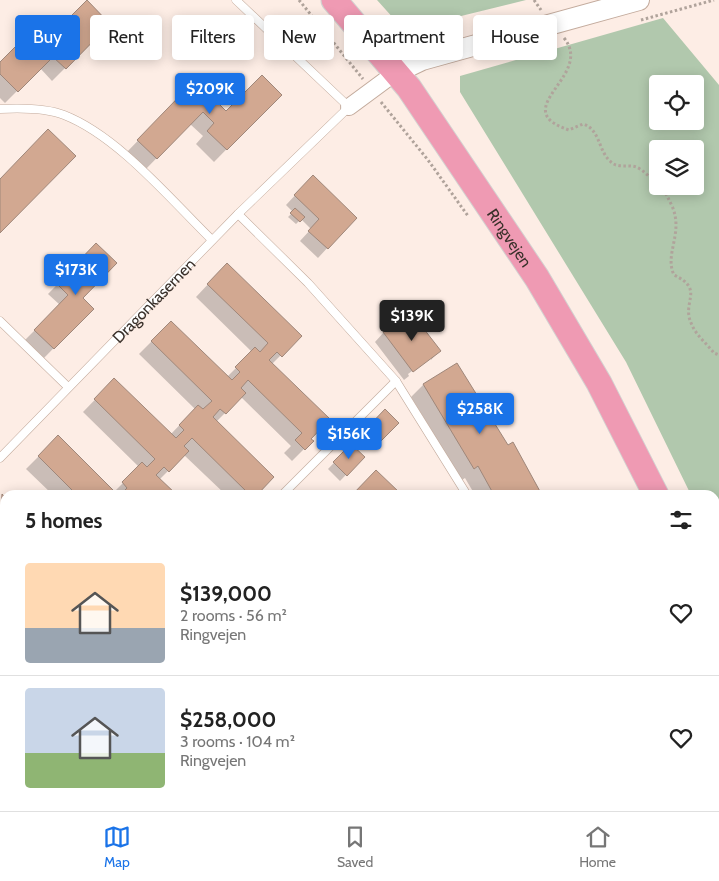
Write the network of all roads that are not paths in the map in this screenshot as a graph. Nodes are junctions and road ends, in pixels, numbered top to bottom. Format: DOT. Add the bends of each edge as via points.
graph roads {
  1 [pos="236,0"];
  2 [pos="334,0"];
  3 [pos="639,0"];
  4 [pos="396,73"];
  5 [pos="349,107"];
  6 [pos="0,110"];
  7 [pos="238,214"];
  8 [pos="212,240"];
  9 [pos="0,321"];
  10 [pos="396,381"];
  11 [pos="68,387"];
  12 [pos="0,458"];
  13 [pos="287,490"];
  14 [pos="464,490"];
  15 [pos="653,490"];
  1 -- 5 [label="lane"];
  2 -- 4 [label="main road, Ringvejen"];
  3 -- 4 [label="street" via="422,60"];
  4 -- 5 [label="street, Dragonkasernen"];
  4 -- 15 [label="main road, Ringvejen" via="537,278 599,383"];
  5 -- 7 [label="lane, Dragonkasernen"];
  6 -- 8 [label="lane" via="19,108 62,114 94,129 130,159"];
  7 -- 8 [label="lane, Dragonkasernen"];
  7 -- 10 [label="lane" via="308,283"];
  8 -- 11 [label="lane, Dragonkasernen"];
  9 -- 11 [label="lane"];
  10 -- 13 [label="lane"];
  10 -- 14 [label="lane"];
  11 -- 12 [label="lane, Dragonkasernen"];
}
